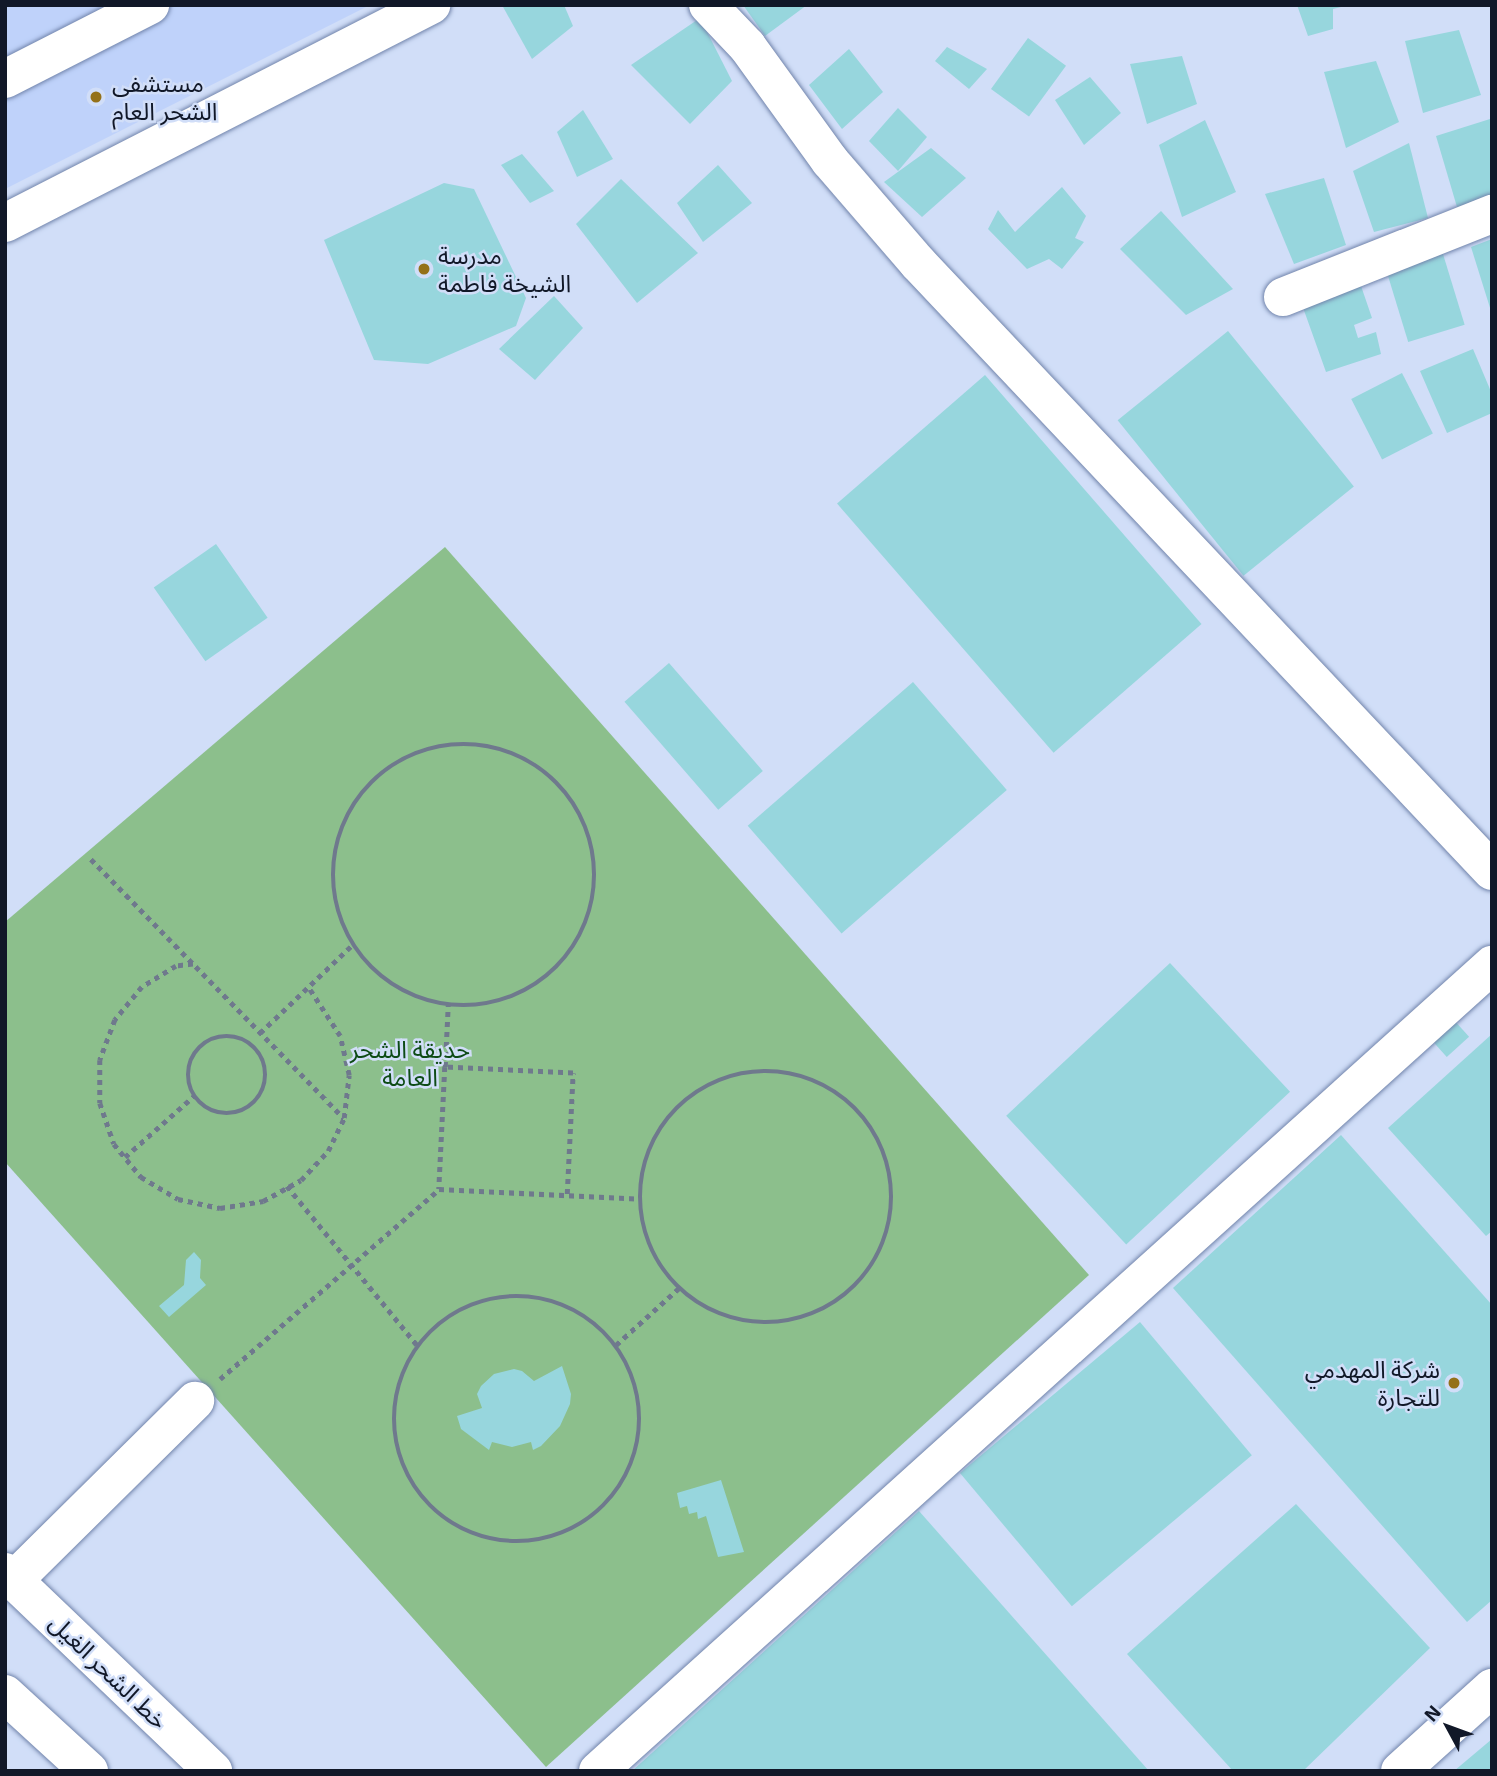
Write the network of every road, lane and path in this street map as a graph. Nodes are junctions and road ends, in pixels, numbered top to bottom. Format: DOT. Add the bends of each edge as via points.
graph roads {
  1 [pos="150,5"];
  2 [pos="431,5"];
  3 [pos="708,5"];
  4 [pos="5,79"];
  5 [pos="1492,214"];
  6 [pos="5,223"];
  7 [pos="1283,297"];
  8 [pos="90,859"];
  9 [pos="1492,871"];
  10 [pos="352,945"];
  11 [pos="193,964"];
  12 [pos="1492,965"];
  13 [pos="308,987"];
  14 [pos="448,1005"];
  15 [pos="260,1033"];
  16 [pos="445,1067"];
  17 [pos="194,1096"];
  18 [pos="344,1118"];
  19 [pos="125,1157"];
  20 [pos="287,1186"];
  21 [pos="439,1189"];
  22 [pos="567,1194"];
  23 [pos="641,1199"];
  24 [pos="351,1265"];
  25 [pos="679,1289"];
  26 [pos="417,1345"];
  27 [pos="616,1345"];
  28 [pos="195,1401"];
  29 [pos="9,1576"];
  30 [pos="1492,1688"];
  31 [pos="5,1695"];
  32 [pos="89,1771"];
  33 [pos="213,1771"];
  34 [pos="598,1771"];
  35 [pos="1400,1771"];
  1 -- 4 [label="street"];
  2 -- 6 [label="street"];
  3 -- 9 [label="street" via="747,46 830,161 918,263"];
  5 -- 7 [label="street"];
  8 -- 11 [label="path"];
  10 -- 13 [label="path"];
  10 -- 14 [label="path" via="380,977 417,998"];
  10 -- 14 [label="path" via="336,906 333,863 344,822 367,786 401,760 441,745 483,744 526,757 561,784 586,822 596,865 592,909 572,950 541,982 501,1002"];
  11 -- 15 [label="path"];
  11 -- 19 [label="path" via="176,966 142,987 115,1020 100,1060 100,1103 114,1144"];
  12 -- 34 [label="street"];
  13 -- 15 [label="path"];
  13 -- 18 [label="path" via="341,1036 349,1075"];
  14 -- 16 [label="path"];
  15 -- 18 [label="path"];
  16 -- 21 [label="path"];
  16 -- 22 [label="path" via="573,1073"];
  17 -- 17 [label="path" via="214,1112 240,1112 251,1106 265,1084 262,1058 254,1047 232,1036 208,1041 198,1049 188,1072"];
  17 -- 19 [label="path"];
  18 -- 20 [label="path" via="328,1151 301,1180"];
  19 -- 20 [label="path" via="141,1177 178,1199 220,1208 263,1201"];
  20 -- 24 [label="path"];
  21 -- 22 [label="path"];
  21 -- 24 [label="path"];
  22 -- 23 [label="path"];
  23 -- 25 [label="path" via="650,1249"];
  23 -- 25 [label="path" via="643,1168 659,1130 687,1099 722,1079 763,1071 804,1076 840,1093 869,1123 888,1161 893,1203 884,1245 861,1282 827,1308 787,1322 744,1322 705,1308"];
  24 -- 26 [label="path"];
  24 -- 28 [label="path"];
  25 -- 27 [label="path"];
  26 -- 27 [label="path" via="441,1321 479,1302 517,1295 555,1301 589,1318"];
  26 -- 27 [label="path" via="395,1393 394,1436 407,1477 433,1511 469,1534 511,1543 554,1537 592,1517 618,1489 635,1455 640,1417 634,1379"];
  28 -- 29 [label="street"];
  29 -- 33 [label="street, خط الشحر الغيل"];
  30 -- 35 [label="street"];
  31 -- 32 [label="street"];
}
